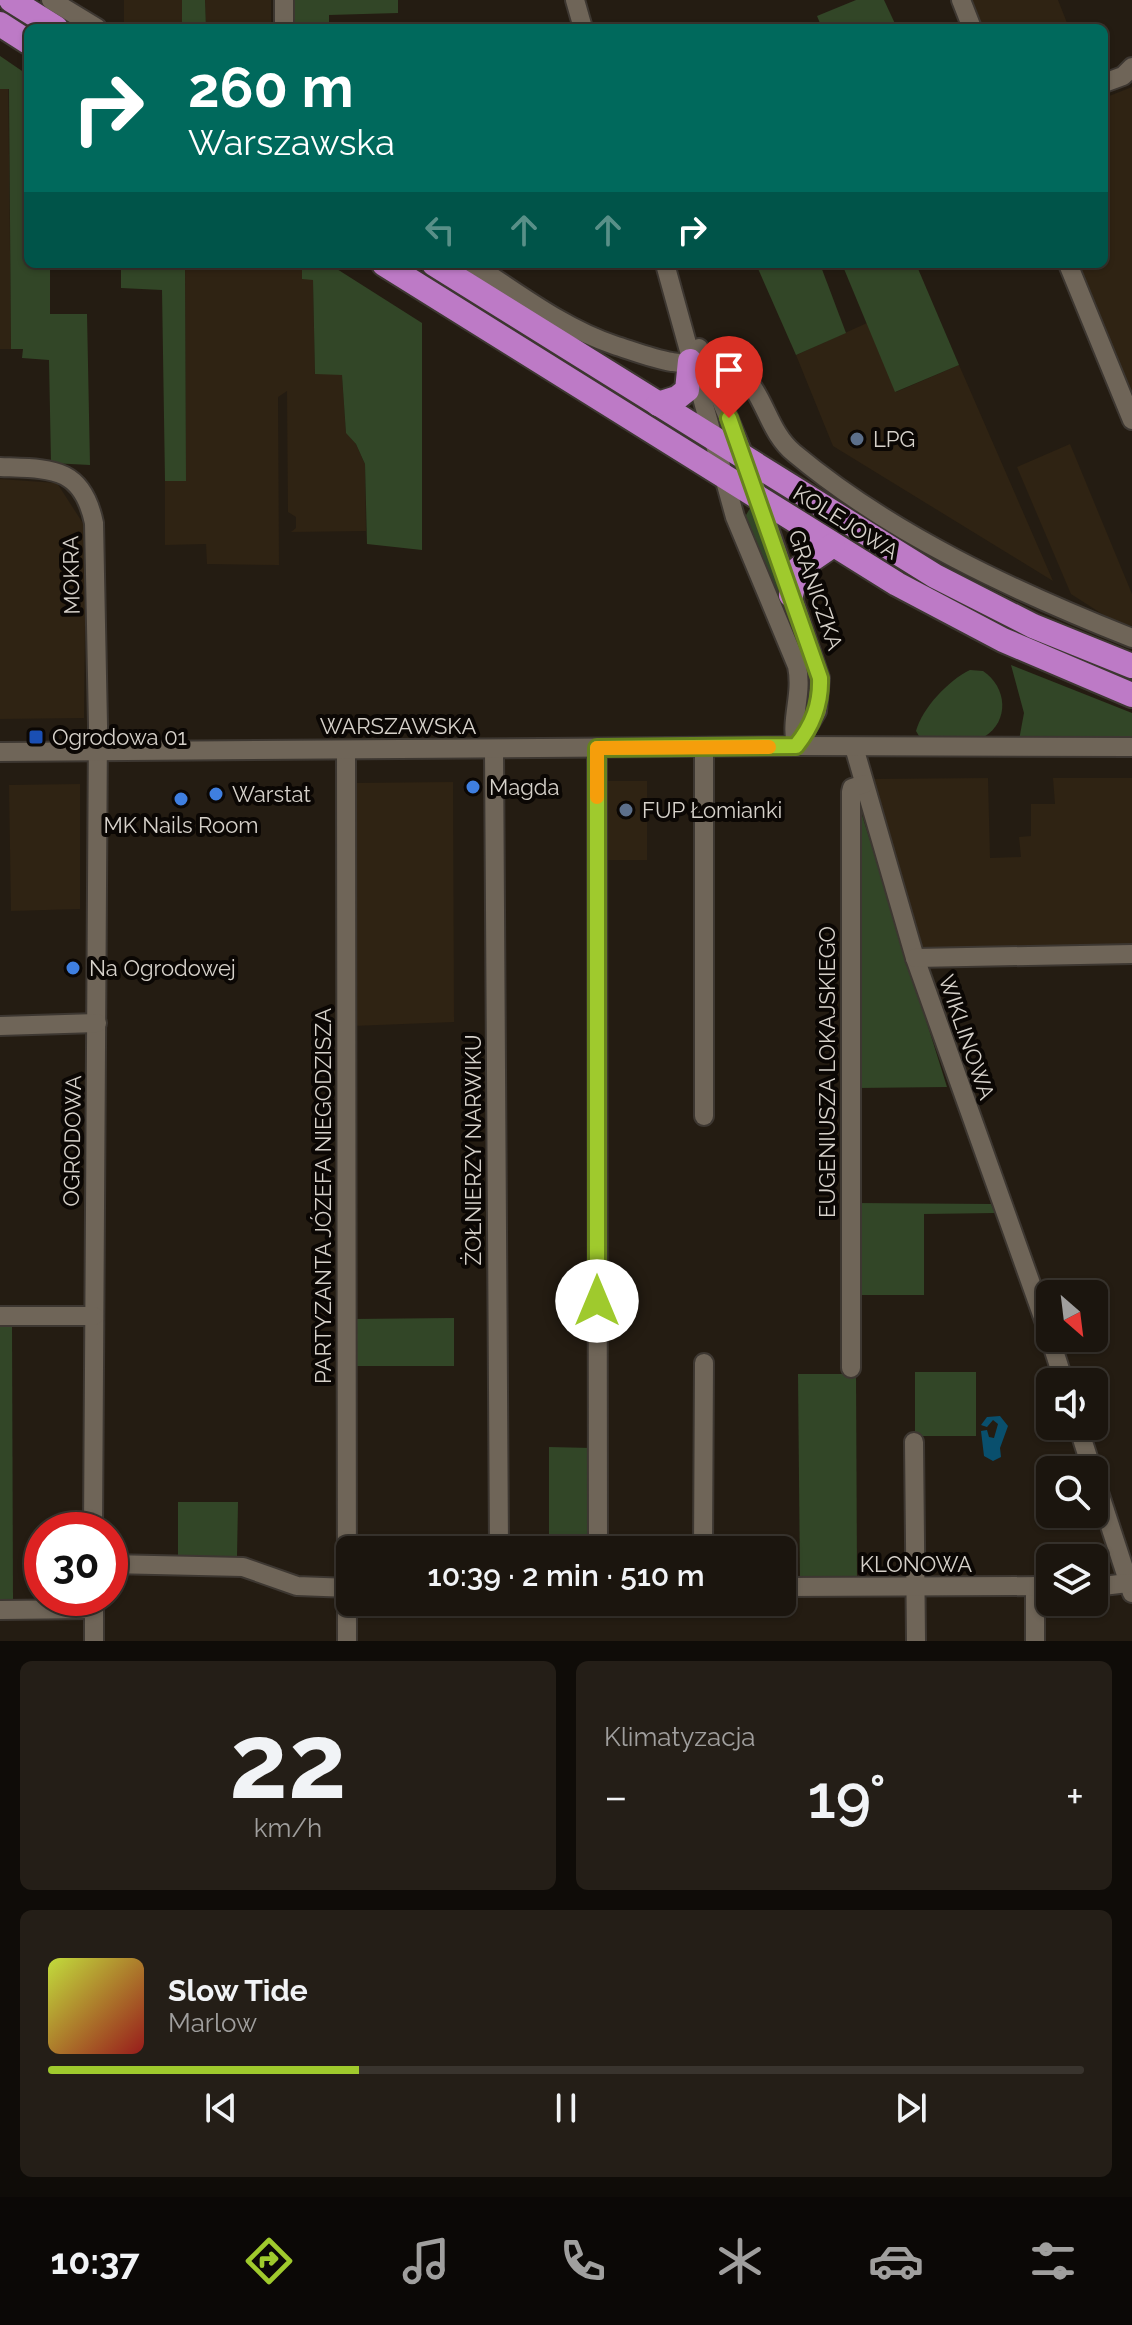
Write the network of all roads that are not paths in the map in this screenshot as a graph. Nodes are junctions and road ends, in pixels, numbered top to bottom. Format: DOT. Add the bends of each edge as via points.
graph roads {
  1 [pos="11,0"];
  2 [pos="51,0"];
  3 [pos="284,0"];
  4 [pos="575,0"];
  5 [pos="961,0"];
  6 [pos="0,24"];
  7 [pos="50,24"];
  8 [pos="90,24"];
  9 [pos="284,24"];
  10 [pos="582,24"];
  11 [pos="970,24"];
  12 [pos="24,39"];
  13 [pos="1132,67"];
  14 [pos="1108,82"];
  15 [pos="390,268"];
  16 [pos="440,268"];
  17 [pos="479,268"];
  18 [pos="666,268"];
  19 [pos="1070,268"];
  20 [pos="697,360"];
  21 [pos="658,404"];
  22 [pos="1132,420"];
  23 [pos="714,439"];
  24 [pos="746,460"];
  25 [pos="0,467"];
  26 [pos="724,478"];
  27 [pos="761,500"];
  28 [pos="833,545"];
  29 [pos="791,595"];
  30 [pos="1132,638"];
  31 [pos="1132,666"];
  32 [pos="1132,695"];
  33 [pos="796,746"];
  34 [pos="854,747"];
  35 [pos="1132,747"];
  36 [pos="597,748"];
  37 [pos="704,748"];
  38 [pos="494,749"];
  39 [pos="346,750"];
  40 [pos="97,751"];
  41 [pos="0,752"];
  42 [pos="864,784"];
  43 [pos="1132,954"];
  44 [pos="915,958"];
  45 [pos="97,1023"];
  46 [pos="0,1026"];
  47 [pos="704,1116"];
  48 [pos="1036,1299"];
  49 [pos="0,1316"];
  50 [pos="94,1316"];
  51 [pos="704,1363"];
  52 [pos="851,1368"];
  53 [pos="914,1442"];
  54 [pos="93,1512"];
  55 [pos="1108,1520"];
  56 [pos="349,1536"];
  57 [pos="499,1536"];
  58 [pos="598,1536"];
  59 [pos="703,1536"];
  60 [pos="128,1564"];
  61 [pos="1036,1586"];
  62 [pos="796,1587"];
  63 [pos="1108,1587"];
  64 [pos="336,1588"];
  65 [pos="1130,1588"];
  66 [pos="915,1589"];
  67 [pos="24,1608"];
  68 [pos="0,1610"];
  69 [pos="94,1616"];
  70 [pos="348,1616"];
  71 [pos="1039,1616"];
  72 [pos="94,1641"];
  73 [pos="347,1641"];
  74 [pos="916,1641"];
  75 [pos="1035,1641"];
  1 -- 7 [label="highway"];
  2 -- 8 [label="street"];
  3 -- 9 [label="street"];
  4 -- 10 [label="street"];
  5 -- 11 [label="street"];
  6 -- 12 [label="highway"];
  13 -- 14 [label="street"];
  15 -- 26 [label="highway, KOLEJOWA"];
  16 -- 21 [label="highway, KOLEJOWA"];
  17 -- 20 [label="street" via="581,332 674,363"];
  18 -- 20 [label="street"];
  19 -- 22 [label="street"];
  20 -- 21 [label="highway" via="687,390"];
  20 -- 23 [label="street, GRANICZKA"];
  20 -- 24 [label="street, GRANICZKA"];
  20 -- 30 [label="street" via="724,363 744,376 781,442 881,515 985,574"];
  21 -- 23 [label="highway, KOLEJOWA"];
  23 -- 24 [label="highway, KOLEJOWA"];
  23 -- 26 [label="street, GRANICZKA"];
  24 -- 27 [label="street, GRANICZKA"];
  24 -- 31 [label="highway, KOLEJOWA" via="954,586 1033,626"];
  25 -- 40 [label="street, MOKRA" via="72,478 89,499 94,523"];
  26 -- 27 [label="highway, KOLEJOWA"];
  26 -- 33 [label="street, GRANICZKA" via="738,527 797,666 801,689 792,726"];
  27 -- 28 [label="highway, KOLEJOWA"];
  27 -- 29 [label="street, GRANICZKA"];
  28 -- 29 [label="highway" via="798,569"];
  28 -- 32 [label="highway, KOLEJOWA" via="984,631"];
  29 -- 33 [label="street, GRANICZKA" via="821,694"];
  33 -- 34 [label="street"];
  33 -- 37 [label="street, WARSZAWSKA"];
  34 -- 35 [label="street"];
  34 -- 42 [label="street, WIKLINOWA"];
  36 -- 37 [label="street, WARSZAWSKA"];
  36 -- 38 [label="street, WARSZAWSKA"];
  36 -- 58 [label="street"];
  37 -- 47 [label="street"];
  38 -- 39 [label="street, WARSZAWSKA"];
  38 -- 57 [label="street, ŻOŁNIERZY NARWIKU"];
  39 -- 40 [label="street, WARSZAWSKA"];
  39 -- 56 [label="street, PARTYZANTA JÓZEFA NIEGODZISZA"];
  40 -- 41 [label="street, WARSZAWSKA"];
  40 -- 45 [label="street, OGRODOWA"];
  42 -- 44 [label="street, WIKLINOWA"];
  42 -- 52 [label="street, EUGENIUSZA LOKAJSKIEGO" via="851,792"];
  43 -- 44 [label="street"];
  44 -- 48 [label="street, WIKLINOWA"];
  45 -- 46 [label="street"];
  45 -- 50 [label="street, OGRODOWA"];
  49 -- 50 [label="street"];
  50 -- 54 [label="street, OGRODOWA"];
  51 -- 59 [label="street"];
  53 -- 66 [label="street"];
  55 -- 65 [label="street"];
  60 -- 64 [label="street" via="243,1567 297,1586"];
  61 -- 66 [label="street, KLONOWA"];
  62 -- 66 [label="street, KLONOWA"];
  63 -- 65 [label="street"];
  66 -- 74 [label="street"];
  67 -- 68 [label="street"];
  69 -- 72 [label="street"];
  70 -- 73 [label="street, PARTYZANTA JÓZEFA NIEGODZISZA"];
  71 -- 75 [label="street"];
}
